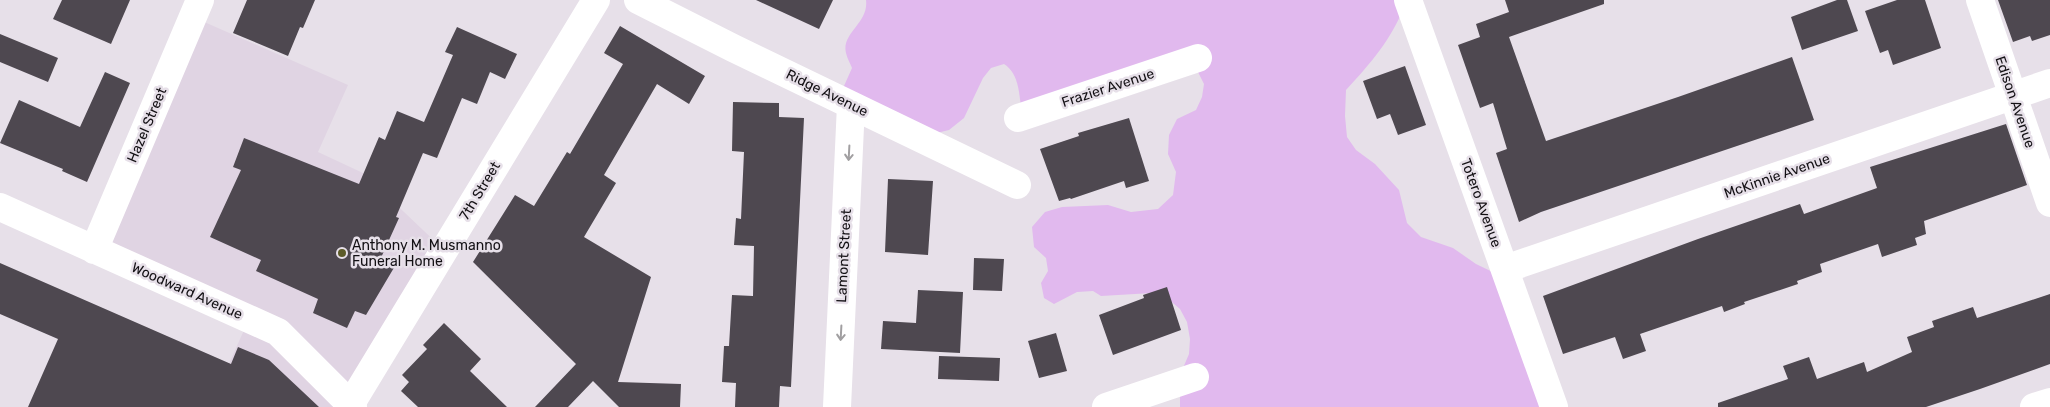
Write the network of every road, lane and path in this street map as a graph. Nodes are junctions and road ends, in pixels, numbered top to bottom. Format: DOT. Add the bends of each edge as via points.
graph roads {
  1 [pos="200,0"];
  2 [pos="596,0"];
  3 [pos="638,0"];
  4 [pos="1408,0"];
  5 [pos="1980,0"];
  6 [pos="1198,58"];
  7 [pos="2050,83"];
  8 [pos="2013,96"];
  9 [pos="851,105"];
  10 [pos="1018,118"];
  11 [pos="1017,185"];
  12 [pos="2050,203"];
  13 [pos="0,207"];
  14 [pos="94,250"];
  15 [pos="1505,269"];
  16 [pos="1195,378"];
  17 [pos="2050,402"];
  18 [pos="351,406"];
  19 [pos="837,407"];
  20 [pos="1106,407"];
  21 [pos="1554,407"];
  22 [pos="2034,407"];
  1 -- 14 [label="street, Hazel Street"];
  2 -- 18 [label="street, 7th Street"];
  3 -- 9 [label="street, Ridge Avenue"];
  4 -- 15 [label="street, Totero Avenue"];
  5 -- 8 [label="street, Edison Avenue"];
  6 -- 10 [label="street, Frazier Avenue"];
  7 -- 8 [label="street, McKinnie Avenue"];
  8 -- 12 [label="street, Edison Avenue"];
  8 -- 15 [label="street, McKinnie Avenue"];
  9 -- 11 [label="street, Ridge Avenue"];
  9 -- 19 [label="street, Lamont Street, one-way"];
  13 -- 14 [label="street, Woodward Avenue"];
  14 -- 18 [label="street, Woodward Avenue" via="278,332"];
  15 -- 21 [label="street, Totero Avenue"];
  16 -- 20 [label="street"];
  17 -- 22 [label="street"];
}
